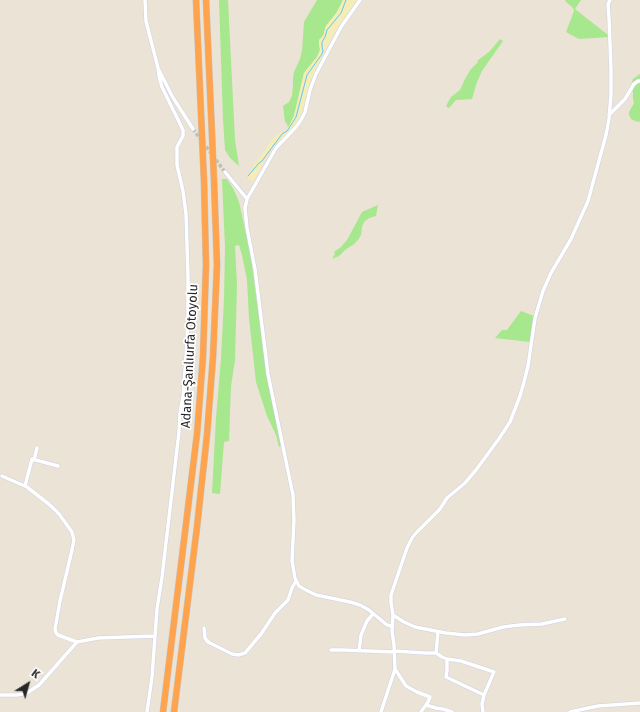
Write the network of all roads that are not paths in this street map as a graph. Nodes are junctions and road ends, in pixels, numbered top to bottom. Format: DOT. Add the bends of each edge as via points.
graph roads {
  1 [pos="196,0"];
  2 [pos="206,0"];
  3 [pos="360,0"];
  4 [pos="610,0"];
  5 [pos="144,1"];
  6 [pos="158,68"];
  7 [pos="640,81"];
  8 [pos="609,115"];
  9 [pos="193,129"];
  10 [pos="225,172"];
  11 [pos="247,199"];
  12 [pos="37,448"];
  13 [pos="34,460"];
  14 [pos="58,466"];
  15 [pos="2,476"];
  16 [pos="25,486"];
  17 [pos="296,580"];
  18 [pos="373,614"];
  19 [pos="393,615"];
  20 [pos="565,619"];
  21 [pos="392,626"];
  22 [pos="204,628"];
  23 [pos="438,632"];
  24 [pos="155,636"];
  25 [pos="77,642"];
  26 [pos="331,650"];
  27 [pos="359,651"];
  28 [pos="394,651"];
  29 [pos="436,652"];
  30 [pos="447,659"];
  31 [pos="395,668"];
  32 [pos="0,695"];
  33 [pos="484,695"];
  34 [pos="640,703"];
  35 [pos="426,705"];
  36 [pos="147,712"];
  37 [pos="163,712"];
  38 [pos="174,712"];
  39 [pos="381,712"];
  40 [pos="421,712"];
  41 [pos="452,712"];
  42 [pos="483,712"];
  43 [pos="570,712"];
  1 -- 37 [label="highway, Adana-Şanlıurfa Otoyolu" via="206,265 203,357 195,449"];
  2 -- 38 [label="highway, Adana-Şanlıurfa Otoyolu" via="217,266 213,357"];
  3 -- 11 [label="street" via="340,27 316,74 301,120 276,148"];
  4 -- 8 [label="street"];
  5 -- 6 [label="street" via="146,21"];
  6 -- 9 [label="street"];
  6 -- 24 [label="street" via="162,87 183,130 177,147 177,165 185,205 188,322 183,390"];
  7 -- 8 [label="street" via="634,84 625,99"];
  8 -- 19 [label="street" via="586,206 540,299 526,374 512,418 476,470 412,538 392,592"];
  10 -- 11 [label="street"];
  11 -- 17 [label="street" via="247,228 255,269 268,374 293,495 292,561"];
  12 -- 13 [label="street"];
  13 -- 14 [label="street"];
  13 -- 16 [label="street" via="32,459"];
  15 -- 16 [label="street"];
  16 -- 25 [label="street" via="53,507 72,532 74,540 55,629 58,635"];
  17 -- 18 [label="street" via="299,586 316,595 350,602"];
  17 -- 22 [label="street" via="288,600 275,612 262,634 245,653 232,654 210,643 205,638"];
  18 -- 21 [label="street"];
  18 -- 27 [label="street" via="361,635"];
  19 -- 21 [label="street"];
  19 -- 23 [label="street" via="411,626"];
  20 -- 23 [label="street" via="471,634"];
  21 -- 28 [label="street"];
  23 -- 29 [label="street"];
  24 -- 25 [label="street" via="98,638"];
  24 -- 36 [label="street"];
  25 -- 32 [label="street" via="39,685 27,693"];
  26 -- 27 [label="street"];
  27 -- 28 [label="street"];
  28 -- 29 [label="street"];
  28 -- 31 [label="street"];
  29 -- 30 [label="street"];
  30 -- 33 [label="street" via="446,677"];
  30 -- 33 [label="street" via="494,672"];
  31 -- 35 [label="street" via="406,686 430,697"];
  31 -- 39 [label="street"];
  33 -- 42 [label="street"];
  34 -- 43 [label="street" via="598,706"];
  35 -- 40 [label="street"];
  35 -- 41 [label="street"];
}
